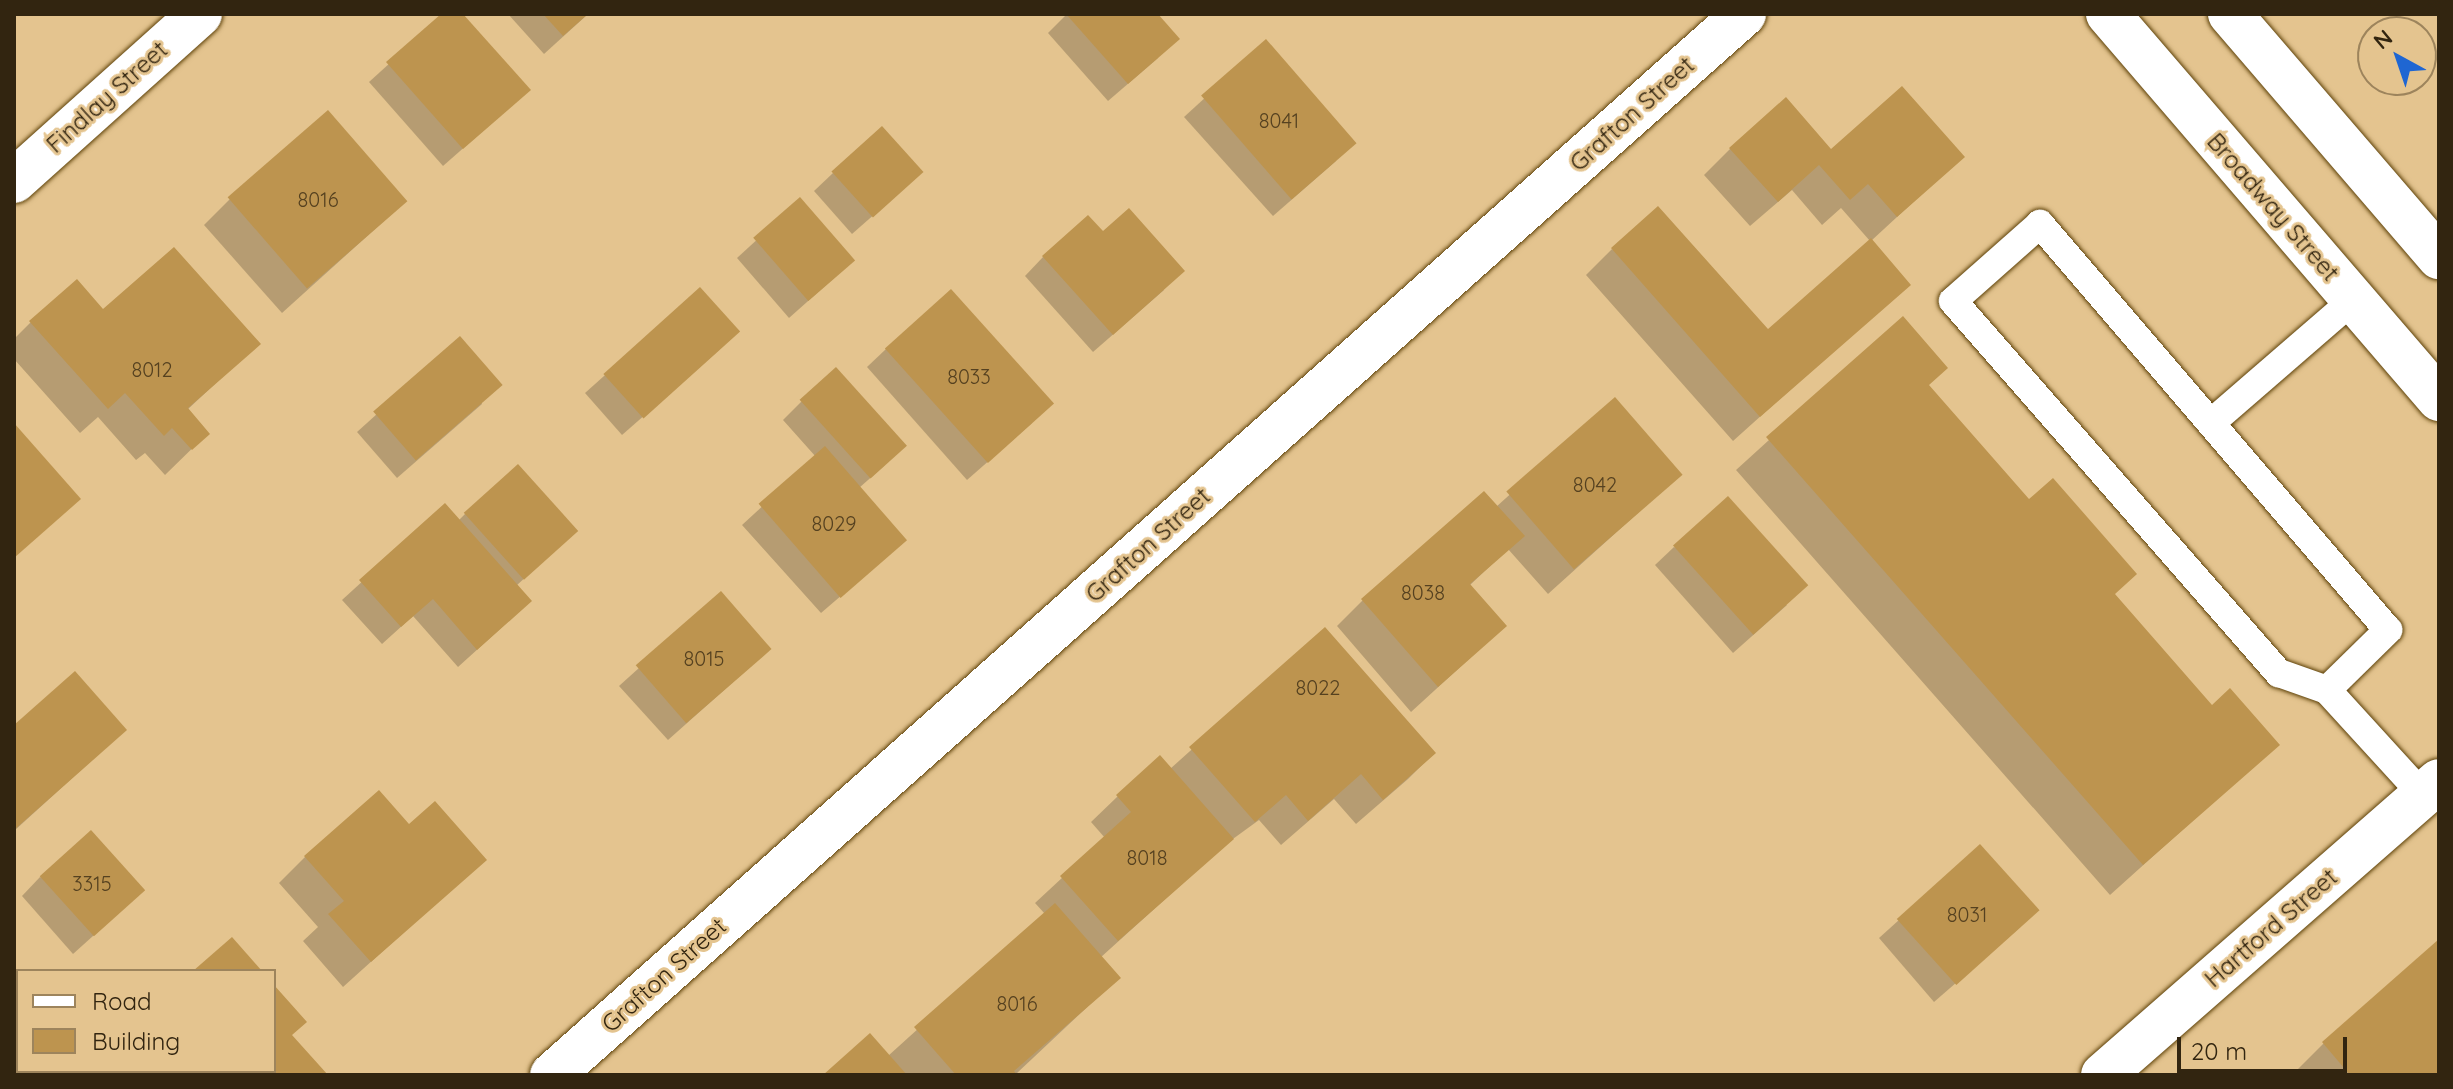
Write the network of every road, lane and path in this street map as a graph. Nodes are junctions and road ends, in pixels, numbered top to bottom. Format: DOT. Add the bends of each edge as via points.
graph roads {
  1 [pos="200,14"];
  2 [pos="1744,14"];
  3 [pos="2108,14"];
  4 [pos="2230,14"];
  5 [pos="14,181"];
  6 [pos="2439,257"];
  7 [pos="2353,300"];
  8 [pos="2439,399"];
  9 [pos="2211,423"];
  10 [pos="2327,690"];
  11 [pos="2431,788"];
  12 [pos="552,1075"];
  13 [pos="2103,1075"];
  1 -- 5 [label="street, Findlay Street"];
  2 -- 12 [label="street, Grafton Street"];
  3 -- 7 [label="street, Broadway Street"];
  4 -- 6 [label="street"];
  7 -- 8 [label="street, Broadway Street"];
  7 -- 9 [label="lane"];
  9 -- 10 [label="lane" via="2388,630"];
  9 -- 10 [label="lane" via="2040,224 1953,301 2279,673"];
  10 -- 11 [label="lane"];
  11 -- 13 [label="street, Hartford Street"];
}
